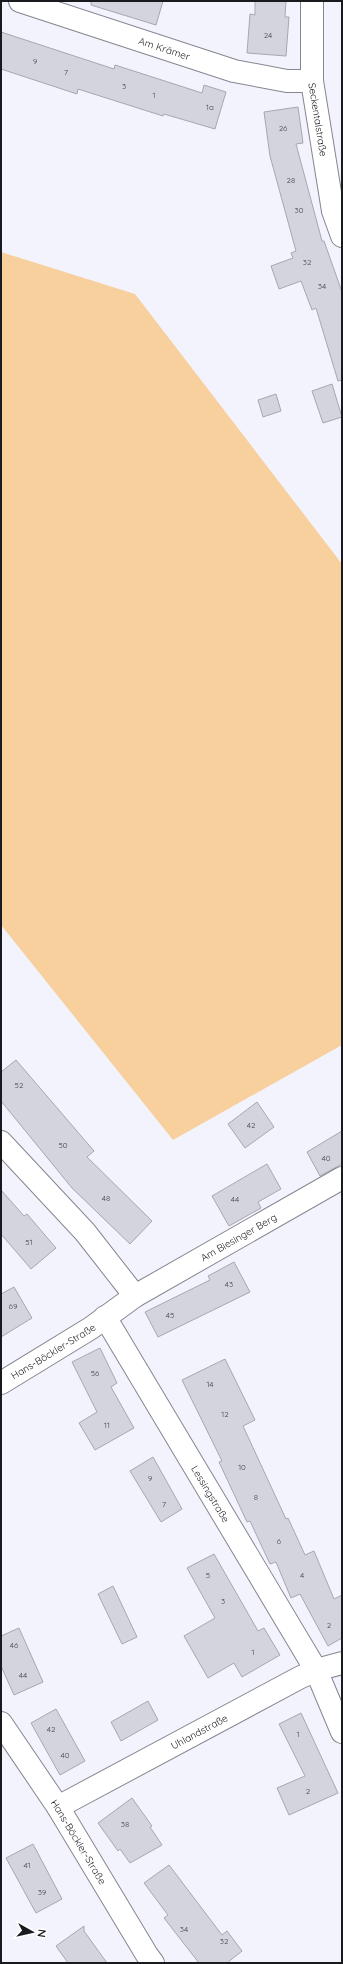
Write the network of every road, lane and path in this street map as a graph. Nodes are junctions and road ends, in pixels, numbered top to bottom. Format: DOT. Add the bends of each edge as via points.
graph roads {
  1 [pos="20,1"];
  2 [pos="312,1"];
  3 [pos="312,81"];
  4 [pos="342,236"];
  5 [pos="1,1142"];
  6 [pos="342,1178"];
  7 [pos="135,1296"];
  8 [pos="105,1317"];
  9 [pos="1,1383"];
  10 [pos="342,1663"];
  11 [pos="316,1670"];
  12 [pos="1,1723"];
  13 [pos="342,1732"];
  14 [pos="58,1807"];
  15 [pos="153,1963"];
  1 -- 3 [label="street, Am Krämer" via="234,71 287,81"];
  2 -- 3 [label="street, Seckentalstraße"];
  3 -- 4 [label="street, Seckentalstraße" via="333,211"];
  5 -- 7 [label="street" via="84,1232"];
  6 -- 7 [label="street, Am Biesinger Berg"];
  7 -- 8 [label="street, Am Biesinger Berg"];
  8 -- 9 [label="street, Hans-Böckler-Straße"];
  8 -- 11 [label="street, Lessingstraße"];
  10 -- 11 [label="street, Uhlandstraße"];
  11 -- 13 [label="street, Lessingstraße"];
  11 -- 14 [label="street, Uhlandstraße"];
  12 -- 14 [label="street, Hans-Böckler-Straße"];
  14 -- 15 [label="street, Hans-Böckler-Straße"];
}
